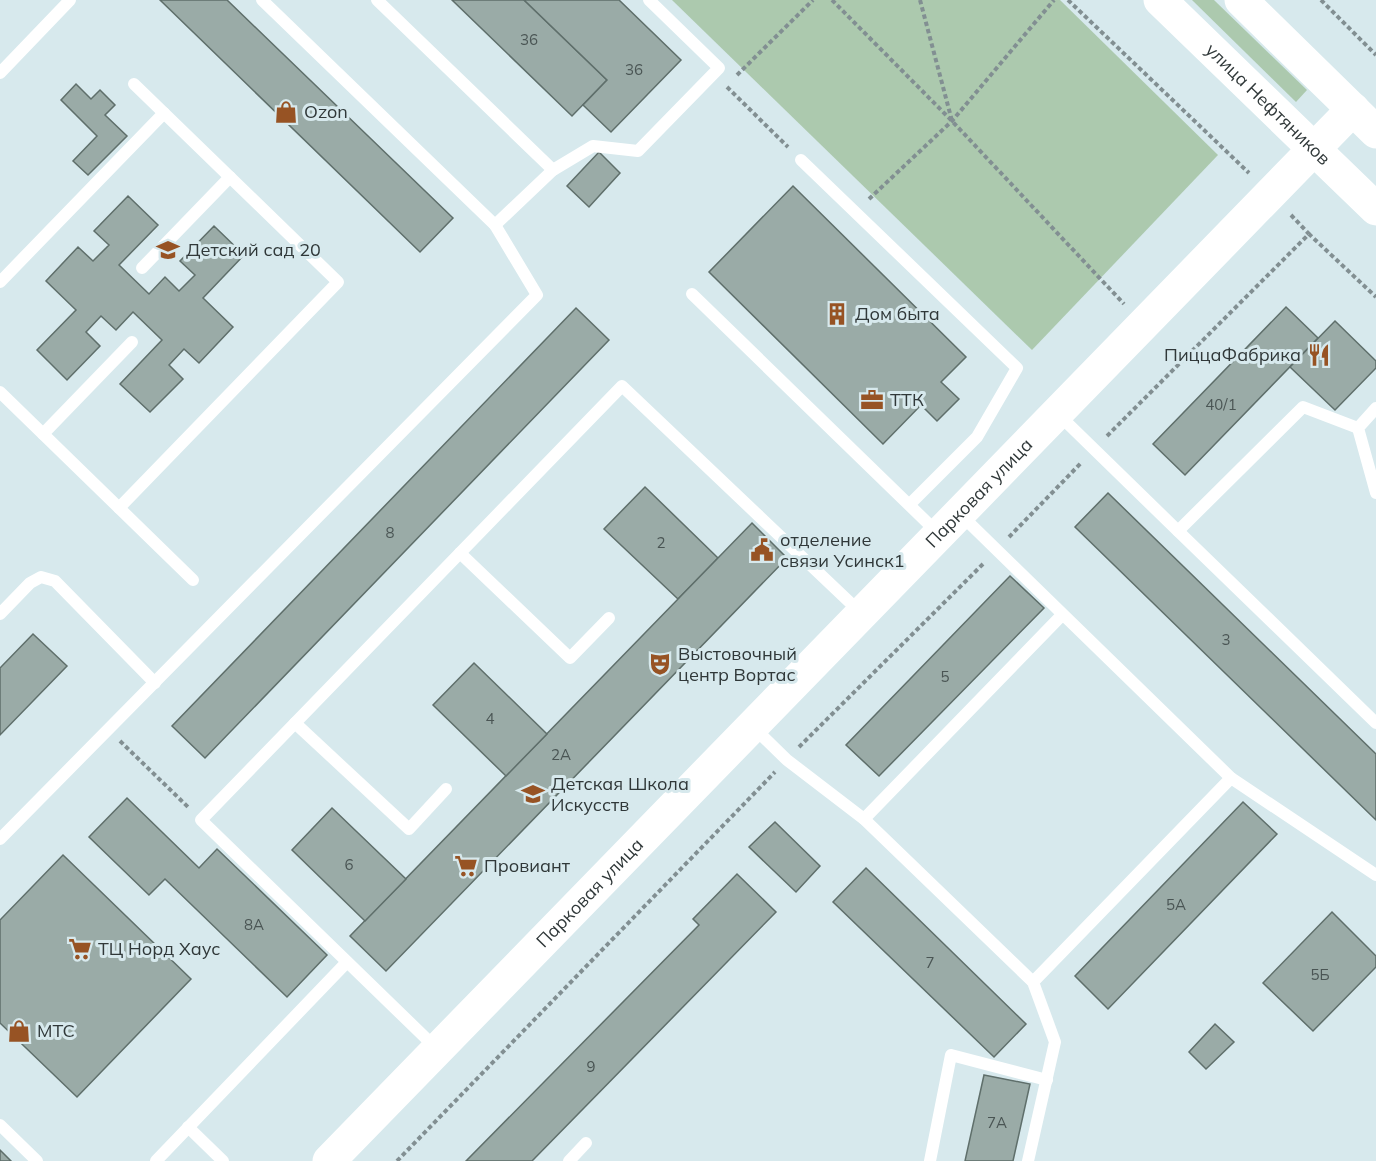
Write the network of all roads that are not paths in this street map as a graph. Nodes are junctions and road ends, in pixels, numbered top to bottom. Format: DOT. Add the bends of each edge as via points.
graph roads {
  1 [pos="70,0"];
  2 [pos="262,0"];
  3 [pos="377,0"];
  4 [pos="649,0"];
  5 [pos="1160,0"];
  6 [pos="1241,0"];
  7 [pos="0,73"];
  8 [pos="134,84"];
  9 [pos="1353,109"];
  10 [pos="164,113"];
  11 [pos="1376,132"];
  12 [pos="1314,150"];
  13 [pos="801,160"];
  14 [pos="553,170"];
  15 [pos="230,177"];
  16 [pos="1376,209"];
  17 [pos="495,225"];
  18 [pos="142,268"];
  19 [pos="0,282"];
  20 [pos="693,294"];
  21 [pos="132,342"];
  22 [pos="0,392"];
  23 [pos="1376,408"];
  24 [pos="1058,413"];
  25 [pos="1358,428"];
  26 [pos="43,434"];
  27 [pos="1376,493"];
  28 [pos="910,504"];
  29 [pos="119,508"];
  30 [pos="950,524"];
  31 [pos="1178,531"];
  32 [pos="460,553"];
  33 [pos="194,580"];
  34 [pos="0,614"];
  35 [pos="862,614"];
  36 [pos="1062,615"];
  37 [pos="609,618"];
  38 [pos="155,683"];
  39 [pos="295,723"];
  40 [pos="1376,723"];
  41 [pos="752,726"];
  42 [pos="1231,778"];
  43 [pos="446,789"];
  44 [pos="864,819"];
  45 [pos="0,839"];
  46 [pos="1376,875"];
  47 [pos="347,962"];
  48 [pos="1033,982"];
  49 [pos="437,1050"];
  50 [pos="1047,1080"];
  51 [pos="0,1125"];
  52 [pos="188,1127"];
  53 [pos="586,1143"];
  54 [pos="37,1161"];
  55 [pos="156,1161"];
  56 [pos="223,1161"];
  57 [pos="329,1161"];
  58 [pos="569,1161"];
  59 [pos="930,1161"];
  60 [pos="1028,1161"];
  1 -- 7 [label="lane"];
  2 -- 17 [label="lane"];
  3 -- 14 [label="lane"];
  4 -- 14 [label="lane" via="719,68 638,151 593,146"];
  5 -- 12 [label="main road, улица Нефтяников"];
  6 -- 9 [label="main road"];
  8 -- 10 [label="lane"];
  9 -- 11 [label="main road"];
  9 -- 12 [label="main road, Парковая улица"];
  10 -- 15 [label="lane"];
  10 -- 19 [label="lane"];
  12 -- 16 [label="main road, улица Нефтяников"];
  12 -- 24 [label="main road, Парковая улица"];
  13 -- 28 [label="lane" via="1017,368 977,437"];
  14 -- 17 [label="lane"];
  15 -- 18 [label="lane"];
  15 -- 29 [label="lane" via="338,282"];
  17 -- 38 [label="lane" via="537,295"];
  20 -- 28 [label="lane"];
  21 -- 26 [label="lane"];
  22 -- 26 [label="lane"];
  23 -- 25 [label="lane"];
  24 -- 30 [label="main road, Парковая улица"];
  24 -- 31 [label="lane"];
  25 -- 27 [label="lane"];
  25 -- 31 [label="lane" via="1303,407"];
  26 -- 29 [label="lane"];
  28 -- 30 [label="lane"];
  29 -- 33 [label="lane"];
  30 -- 35 [label="main road, Парковая улица"];
  30 -- 36 [label="lane" via="997,550"];
  31 -- 40 [label="lane"];
  32 -- 35 [label="lane" via="622,386"];
  32 -- 37 [label="lane" via="570,658"];
  32 -- 39 [label="lane"];
  34 -- 38 [label="lane" via="30,583 41,577 55,581"];
  35 -- 41 [label="main road, Парковая улица"];
  36 -- 42 [label="lane"];
  36 -- 44 [label="lane"];
  38 -- 45 [label="lane"];
  39 -- 43 [label="lane" via="408,829"];
  39 -- 47 [label="lane" via="201,820"];
  41 -- 44 [label="lane" via="787,760"];
  41 -- 49 [label="main road, Парковая улица"];
  42 -- 46 [label="lane"];
  42 -- 48 [label="lane"];
  44 -- 48 [label="lane"];
  47 -- 49 [label="lane"];
  47 -- 52 [label="lane"];
  48 -- 50 [label="lane" via="1055,1042"];
  49 -- 57 [label="main road, Парковая улица"];
  50 -- 59 [label="lane" via="951,1055"];
  50 -- 60 [label="lane"];
  51 -- 54 [label="lane"];
  52 -- 55 [label="lane"];
  52 -- 56 [label="lane"];
  53 -- 58 [label="lane"];
}
